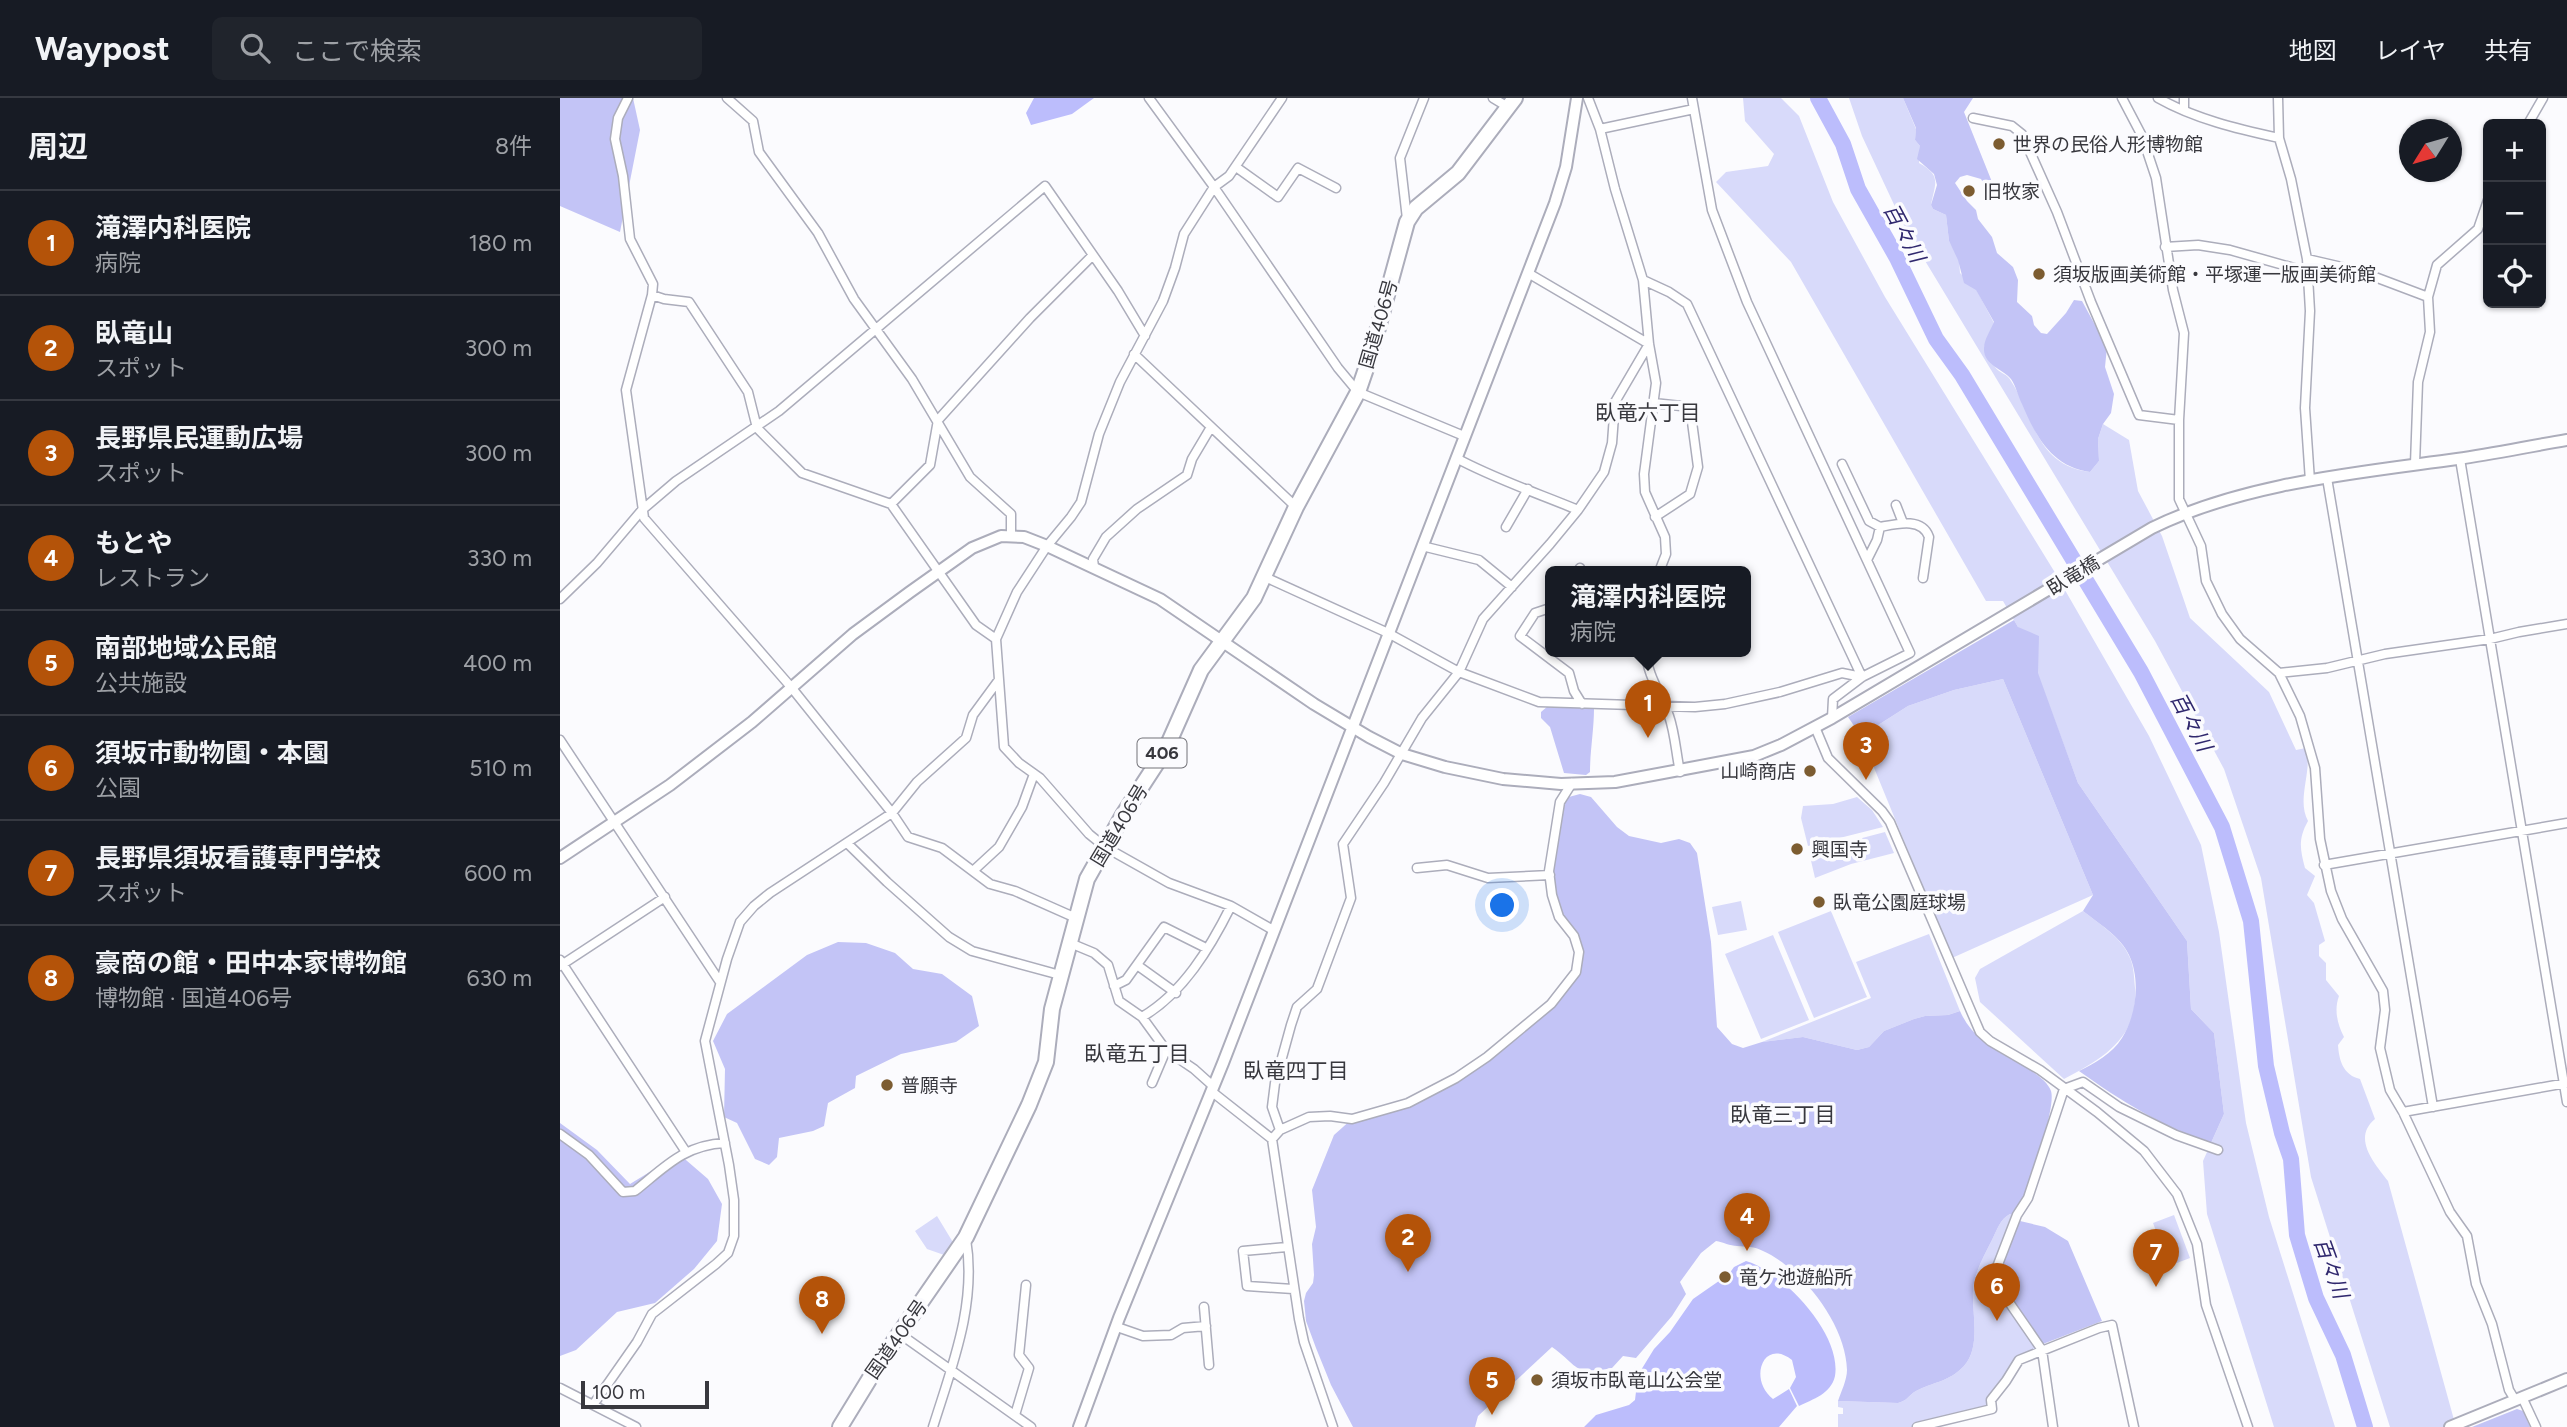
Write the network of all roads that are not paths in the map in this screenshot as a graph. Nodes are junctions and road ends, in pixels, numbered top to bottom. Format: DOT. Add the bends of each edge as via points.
graph roads {
  1 [pos="727,98"];
  2 [pos="1149,98"];
  3 [pos="1282,98"];
  4 [pos="1424,98"];
  5 [pos="1493,98"];
  6 [pos="1577,98"];
  7 [pos="1588,98"];
  8 [pos="1692,98"];
  9 [pos="2122,98"];
  10 [pos="2158,98"];
  11 [pos="2184,98"];
  12 [pos="2278,98"];
  13 [pos="2543,98"];
  14 [pos="627,99"];
  15 [pos="1511,102"];
  16 [pos="1694,110"];
  17 [pos="2184,110"];
  18 [pos="1973,118"];
  19 [pos="2531,119"];
  20 [pos="1600,129"];
  21 [pos="2279,138"];
  22 [pos="1236,167"];
  23 [pos="1214,187"];
  24 [pos="1336,188"];
  25 [pos="2483,214"];
  26 [pos="1407,222"];
  27 [pos="2165,247"];
  28 [pos="1093,255"];
  29 [pos="2307,259"];
  30 [pos="2308,272"];
  31 [pos="1528,273"];
  32 [pos="1643,280"];
  33 [pos="652,295"];
  34 [pos="2428,297"];
  35 [pos="876,329"];
  36 [pos="1144,336"];
  37 [pos="1649,344"];
  38 [pos="1134,354"];
  39 [pos="1358,392"];
  40 [pos="1654,403"];
  41 [pos="938,420"];
  42 [pos="2179,420"];
  43 [pos="1211,427"];
  44 [pos="757,428"];
  45 [pos="1464,436"];
  46 [pos="2567,440"];
  47 [pos="1456,458"];
  48 [pos="2460,459"];
  49 [pos="1842,464"];
  50 [pos="2415,464"];
  51 [pos="2328,478"];
  52 [pos="2310,481"];
  53 [pos="1528,489"];
  54 [pos="891,505"];
  55 [pos="1896,505"];
  56 [pos="1296,507"];
  57 [pos="642,510"];
  58 [pos="1578,510"];
  59 [pos="2185,512"];
  60 [pos="1655,517"];
  61 [pos="1903,523"];
  62 [pos="1506,527"];
  63 [pos="1880,527"];
  64 [pos="1011,535"];
  65 [pos="1047,546"];
  66 [pos="1422,546"];
  67 [pos="1867,560"];
  68 [pos="1661,566"];
  69 [pos="1094,567"];
  70 [pos="937,573"];
  71 [pos="1265,577"];
  72 [pos="1923,578"];
  73 [pos="1512,587"];
  74 [pos="560,599"];
  75 [pos="1545,610"];
  76 [pos="2567,624"];
  77 [pos="1388,633"];
  78 [pos="996,639"];
  79 [pos="2490,639"];
  80 [pos="1221,640"];
  81 [pos="1545,655"];
  82 [pos="1548,657"];
  83 [pos="1646,657"];
  84 [pos="2358,660"];
  85 [pos="1459,672"];
  86 [pos="2279,673"];
  87 [pos="1862,677"];
  88 [pos="998,681"];
  89 [pos="791,687"];
  90 [pos="1582,704"];
  91 [pos="1663,705"];
  92 [pos="1832,718"];
  93 [pos="1352,726"];
  94 [pos="1815,727"];
  95 [pos="560,740"];
  96 [pos="1402,754"];
  97 [pos="1680,772"];
  98 [pos="1034,775"];
  99 [pos="1572,783"];
  100 [pos="892,813"];
  101 [pos="616,822"];
  102 [pos="2567,823"];
  103 [pos="2522,830"];
  104 [pos="847,843"];
  105 [pos="1105,847"];
  106 [pos="2392,853"];
  107 [pos="560,858"];
  108 [pos="2324,865"];
  109 [pos="1417,868"];
  110 [pos="973,871"];
  111 [pos="1550,875"];
  112 [pos="665,897"];
  113 [pos="1231,906"];
  114 [pos="1076,918"];
  115 [pos="1273,930"];
  116 [pos="1070,943"];
  117 [pos="1206,948"];
  118 [pos="561,963"];
  119 [pos="1137,965"];
  120 [pos="1060,975"];
  121 [pos="720,982"];
  122 [pos="1114,986"];
  123 [pos="1176,993"];
  124 [pos="1142,1017"];
  125 [pos="1166,1050"];
  126 [pos="1152,1083"];
  127 [pos="2565,1084"];
  128 [pos="1212,1089"];
  129 [pos="2064,1089"];
  130 [pos="2567,1102"];
  131 [pos="2433,1107"];
  132 [pos="2403,1112"];
  133 [pos="1280,1130"];
  134 [pos="560,1134"];
  135 [pos="1272,1139"];
  136 [pos="725,1143"];
  137 [pos="2218,1150"];
  138 [pos="686,1152"];
  139 [pos="966,1237"];
  140 [pos="1287,1247"];
  141 [pos="1026,1285"];
  142 [pos="1293,1289"];
  143 [pos="1204,1307"];
  144 [pos="1206,1326"];
  145 [pos="1116,1327"];
  146 [pos="900,1334"];
  147 [pos="2042,1350"];
  148 [pos="1209,1365"];
  149 [pos="950,1370"];
  150 [pos="2567,1379"];
  151 [pos="560,1388"];
  152 [pos="2519,1399"];
  153 [pos="593,1405"];
  154 [pos="1015,1415"];
  155 [pos="2456,1425"];
  156 [pos="636,1427"];
  157 [pos="840,1427"];
  158 [pos="933,1427"];
  159 [pos="1031,1427"];
  160 [pos="1079,1427"];
  161 [pos="1333,1427"];
  162 [pos="1917,1427"];
  163 [pos="2053,1427"];
  164 [pos="2134,1427"];
  165 [pos="2248,1427"];
  166 [pos="2536,1427"];
  1 -- 35 [label="street" via="753,121 759,152 818,233"];
  2 -- 23 [label="street"];
  3 -- 22 [label="street"];
  4 -- 26 [label="street" via="1400,158"];
  5 -- 15 [label="street"];
  6 -- 31 [label="street" via="1566,167"];
  7 -- 20 [label="street"];
  8 -- 16 [label="street"];
  9 -- 27 [label="street" via="2142,136 2156,178"];
  10 -- 17 [label="street"];
  11 -- 17 [label="street"];
  12 -- 21 [label="street"];
  13 -- 19 [label="street"];
  14 -- 33 [label="street" via="615,139 630,239 653,284"];
  15 -- 26 [label="highway, 国道406号 / 406" via="1458,173 1416,208"];
  16 -- 20 [label="street"];
  16 -- 67 [label="street" via="1712,210 1747,302"];
  17 -- 21 [label="street"];
  18 -- 42 [label="street" via="2012,126 2022,134 2139,415"];
  20 -- 32 [label="street"];
  21 -- 29 [label="street"];
  22 -- 23 [label="street"];
  22 -- 24 [label="street" via="1278,197 1297,168"];
  23 -- 36 [label="street" via="1184,234 1163,301"];
  23 -- 39 [label="street"];
  25 -- 34 [label="street" via="2478,229 2437,265"];
  26 -- 39 [label="highway, 国道406号 / 406"];
  27 -- 30 [label="street" via="2198,245 2230,250"];
  27 -- 42 [label="street" via="2184,333"];
  28 -- 35 [label="street" via="1045,186"];
  28 -- 36 [label="street"];
  28 -- 41 [label="street"];
  29 -- 30 [label="street"];
  29 -- 34 [label="street" via="2359,271"];
  30 -- 52 [label="street" via="2305,408"];
  31 -- 37 [label="street"];
  31 -- 45 [label="street"];
  32 -- 37 [label="street"];
  32 -- 87 [label="street" via="1687,304"];
  33 -- 44 [label="street" via="689,302 748,392"];
  33 -- 57 [label="street" via="626,390"];
  34 -- 50 [label="street" via="2430,332 2418,382"];
  35 -- 41 [label="street"];
  35 -- 44 [label="street"];
  36 -- 38 [label="street"];
  37 -- 40 [label="street" via="1656,383"];
  37 -- 58 [label="street" via="1615,402 1604,472"];
  38 -- 43 [label="street"];
  38 -- 65 [label="street" via="1099,434 1081,502"];
  39 -- 45 [label="street"];
  39 -- 56 [label="highway, 国道406号 / 406"];
  40 -- 60 [label="street" via="1644,474"];
  40 -- 60 [label="street" via="1690,407 1698,467 1690,494"];
  41 -- 54 [label="street" via="930,465"];
  41 -- 64 [label="street" via="970,477 1011,514"];
  42 -- 59 [label="street" via="2179,499"];
  43 -- 56 [label="street"];
  43 -- 69 [label="street" via="1186,475 1106,537 1093,559"];
  44 -- 54 [label="street" via="803,473"];
  44 -- 57 [label="street" via="676,481"];
  45 -- 47 [label="street"];
  46 -- 48 [label="street, 臥竜橋"];
  47 -- 53 [label="street"];
  47 -- 66 [label="street"];
  48 -- 50 [label="street, 臥竜橋"];
  48 -- 79 [label="street"];
  49 -- 63 [label="street" via="1869,521"];
  50 -- 51 [label="street, 臥竜橋"];
  51 -- 52 [label="street, 臥竜橋"];
  51 -- 84 [label="street"];
  52 -- 59 [label="street, 臥竜橋"];
  53 -- 58 [label="street"];
  53 -- 62 [label="street"];
  54 -- 70 [label="street"];
  55 -- 61 [label="street"];
  56 -- 71 [label="highway, 国道406号 / 406"];
  57 -- 74 [label="street"];
  57 -- 89 [label="street" via="644,518"];
  58 -- 73 [label="street"];
  59 -- 86 [label="street" via="2201,546 2206,581 2222,614 2240,639"];
  59 -- 92 [label="street, 臥竜橋"];
  60 -- 68 [label="street" via="1665,537"];
  61 -- 63 [label="street"];
  61 -- 72 [label="street" via="1927,532"];
  63 -- 67 [label="street"];
  64 -- 65 [label="street, 臥竜橋"];
  64 -- 70 [label="street" via="988,540"];
  65 -- 69 [label="street, 臥竜橋"];
  65 -- 78 [label="street" via="1010,604"];
  66 -- 73 [label="street" via="1479,560"];
  66 -- 77 [label="street"];
  67 -- 87 [label="street" via="1910,653"];
  69 -- 80 [label="street, 臥竜橋" via="1160,599"];
  70 -- 78 [label="street" via="976,625"];
  70 -- 89 [label="street" via="853,634"];
  71 -- 77 [label="street"];
  71 -- 80 [label="highway, 国道406号 / 406"];
  73 -- 85 [label="street" via="1483,620"];
  75 -- 81 [label="street" via="1535,613 1520,636"];
  76 -- 79 [label="street"];
  77 -- 85 [label="street"];
  77 -- 93 [label="street"];
  78 -- 88 [label="street"];
  79 -- 84 [label="street"];
  79 -- 103 [label="street"];
  80 -- 93 [label="street, 臥竜橋"];
  80 -- 105 [label="highway, 国道406号 / 406" via="1191,688 1166,748"];
  82 -- 90 [label="street" via="1569,673"];
  83 -- 91 [label="street"];
  84 -- 86 [label="street"];
  84 -- 106 [label="street"];
  85 -- 90 [label="street" via="1539,702"];
  85 -- 96 [label="street" via="1422,718"];
  86 -- 108 [label="street" via="2300,716 2315,768"];
  87 -- 91 [label="street" via="1842,673 1725,704"];
  87 -- 92 [label="street" via="1833,699"];
  88 -- 98 [label="street" via="1004,747"];
  88 -- 100 [label="street" via="973,715 966,738 911,788"];
  89 -- 100 [label="street"];
  89 -- 101 [label="street" via="752,722"];
  90 -- 91 [label="street"];
  91 -- 97 [label="street"];
  92 -- 94 [label="street, 臥竜橋"];
  93 -- 96 [label="street, 臥竜橋"];
  93 -- 115 [label="street"];
  94 -- 97 [label="street, 臥竜橋" via="1754,756"];
  94 -- 129 [label="street" via="1828,758 1890,822 1980,1032"];
  95 -- 101 [label="street"];
  96 -- 99 [label="street, 臥竜橋" via="1503,779"];
  96 -- 133 [label="street" via="1343,844 1351,898 1317,989 1297,1007 1291,1026 1272,1107"];
  97 -- 99 [label="street, 臥竜橋"];
  98 -- 105 [label="street"];
  98 -- 110 [label="street" via="999,847"];
  99 -- 111 [label="street" via="1560,802"];
  100 -- 104 [label="street"];
  100 -- 110 [label="street" via="908,837 942,848"];
  101 -- 107 [label="street"];
  101 -- 112 [label="street"];
  102 -- 103 [label="street"];
  103 -- 106 [label="street"];
  103 -- 127 [label="street"];
  104 -- 120 [label="street" via="949,937 972,951"];
  104 -- 121 [label="street" via="754,906 740,922"];
  105 -- 113 [label="street" via="1169,883"];
  105 -- 114 [label="highway, 国道406号 / 406" via="1087,879"];
  106 -- 108 [label="street"];
  106 -- 131 [label="street"];
  108 -- 132 [label="street" via="2342,919 2383,991 2380,1048 2390,1090"];
  109 -- 111 [label="street" via="1447,864 1488,878"];
  110 -- 114 [label="street" via="990,884"];
  111 -- 133 [label="street" via="1559,917 1574,936 1579,952 1576,972 1551,1004 1456,1079 1408,1103 1352,1119 1309,1117"];
  112 -- 118 [label="street"];
  112 -- 121 [label="street"];
  113 -- 115 [label="street"];
  113 -- 117 [label="street"];
  114 -- 116 [label="highway, 国道406号 / 406"];
  115 -- 128 [label="street"];
  116 -- 120 [label="highway, 国道406号 / 406"];
  116 -- 122 [label="street" via="1108,965"];
  117 -- 119 [label="street" via="1164,927"];
  117 -- 123 [label="street"];
  118 -- 138 [label="street"];
  119 -- 122 [label="street" via="1126,980"];
  119 -- 123 [label="street"];
  120 -- 139 [label="highway, 国道406号 / 406" via="1040,1083"];
  121 -- 136 [label="street" via="705,1041"];
  122 -- 124 [label="street" via="1119,1001"];
  123 -- 124 [label="street"];
  124 -- 125 [label="street"];
  125 -- 126 [label="street"];
  125 -- 128 [label="street" via="1194,1069"];
  127 -- 130 [label="street"];
  127 -- 131 [label="street"];
  128 -- 135 [label="street"];
  128 -- 145 [label="street"];
  129 -- 137 [label="street" via="2083,1082 2119,1107"];
  129 -- 147 [label="street" via="2028,1198 1997,1267 2003,1292"];
  129 -- 165 [label="street" via="2144,1151 2177,1194 2197,1244 2206,1305"];
  131 -- 132 [label="street"];
  132 -- 152 [label="street" via="2450,1212 2467,1236 2476,1284 2509,1390"];
  133 -- 135 [label="street"];
  134 -- 138 [label="street" via="629,1193"];
  135 -- 140 [label="street"];
  136 -- 138 [label="street" via="704,1144"];
  136 -- 153 [label="street" via="734,1200 734,1236 728,1253 652,1314"];
  139 -- 146 [label="highway, 国道406号 / 406"];
  139 -- 149 [label="street" via="970,1260 965,1321"];
  140 -- 142 [label="street"];
  140 -- 142 [label="street" via="1243,1251 1247,1286"];
  141 -- 154 [label="street" via="1018,1355 1028,1368"];
  142 -- 161 [label="street" via="1304,1342"];
  143 -- 144 [label="street"];
  144 -- 145 [label="street" via="1143,1336"];
  144 -- 148 [label="street"];
  145 -- 160 [label="street"];
  146 -- 149 [label="street"];
  146 -- 157 [label="highway, 国道406号 / 406"];
  147 -- 162 [label="street" via="2019,1360 1991,1400 1992,1409"];
  147 -- 163 [label="street"];
  147 -- 164 [label="street" via="2112,1325"];
  149 -- 154 [label="street"];
  149 -- 158 [label="street"];
  150 -- 152 [label="street"];
  151 -- 153 [label="street"];
  152 -- 155 [label="street"];
  152 -- 166 [label="street"];
  153 -- 156 [label="street"];
  154 -- 159 [label="street"];
}
